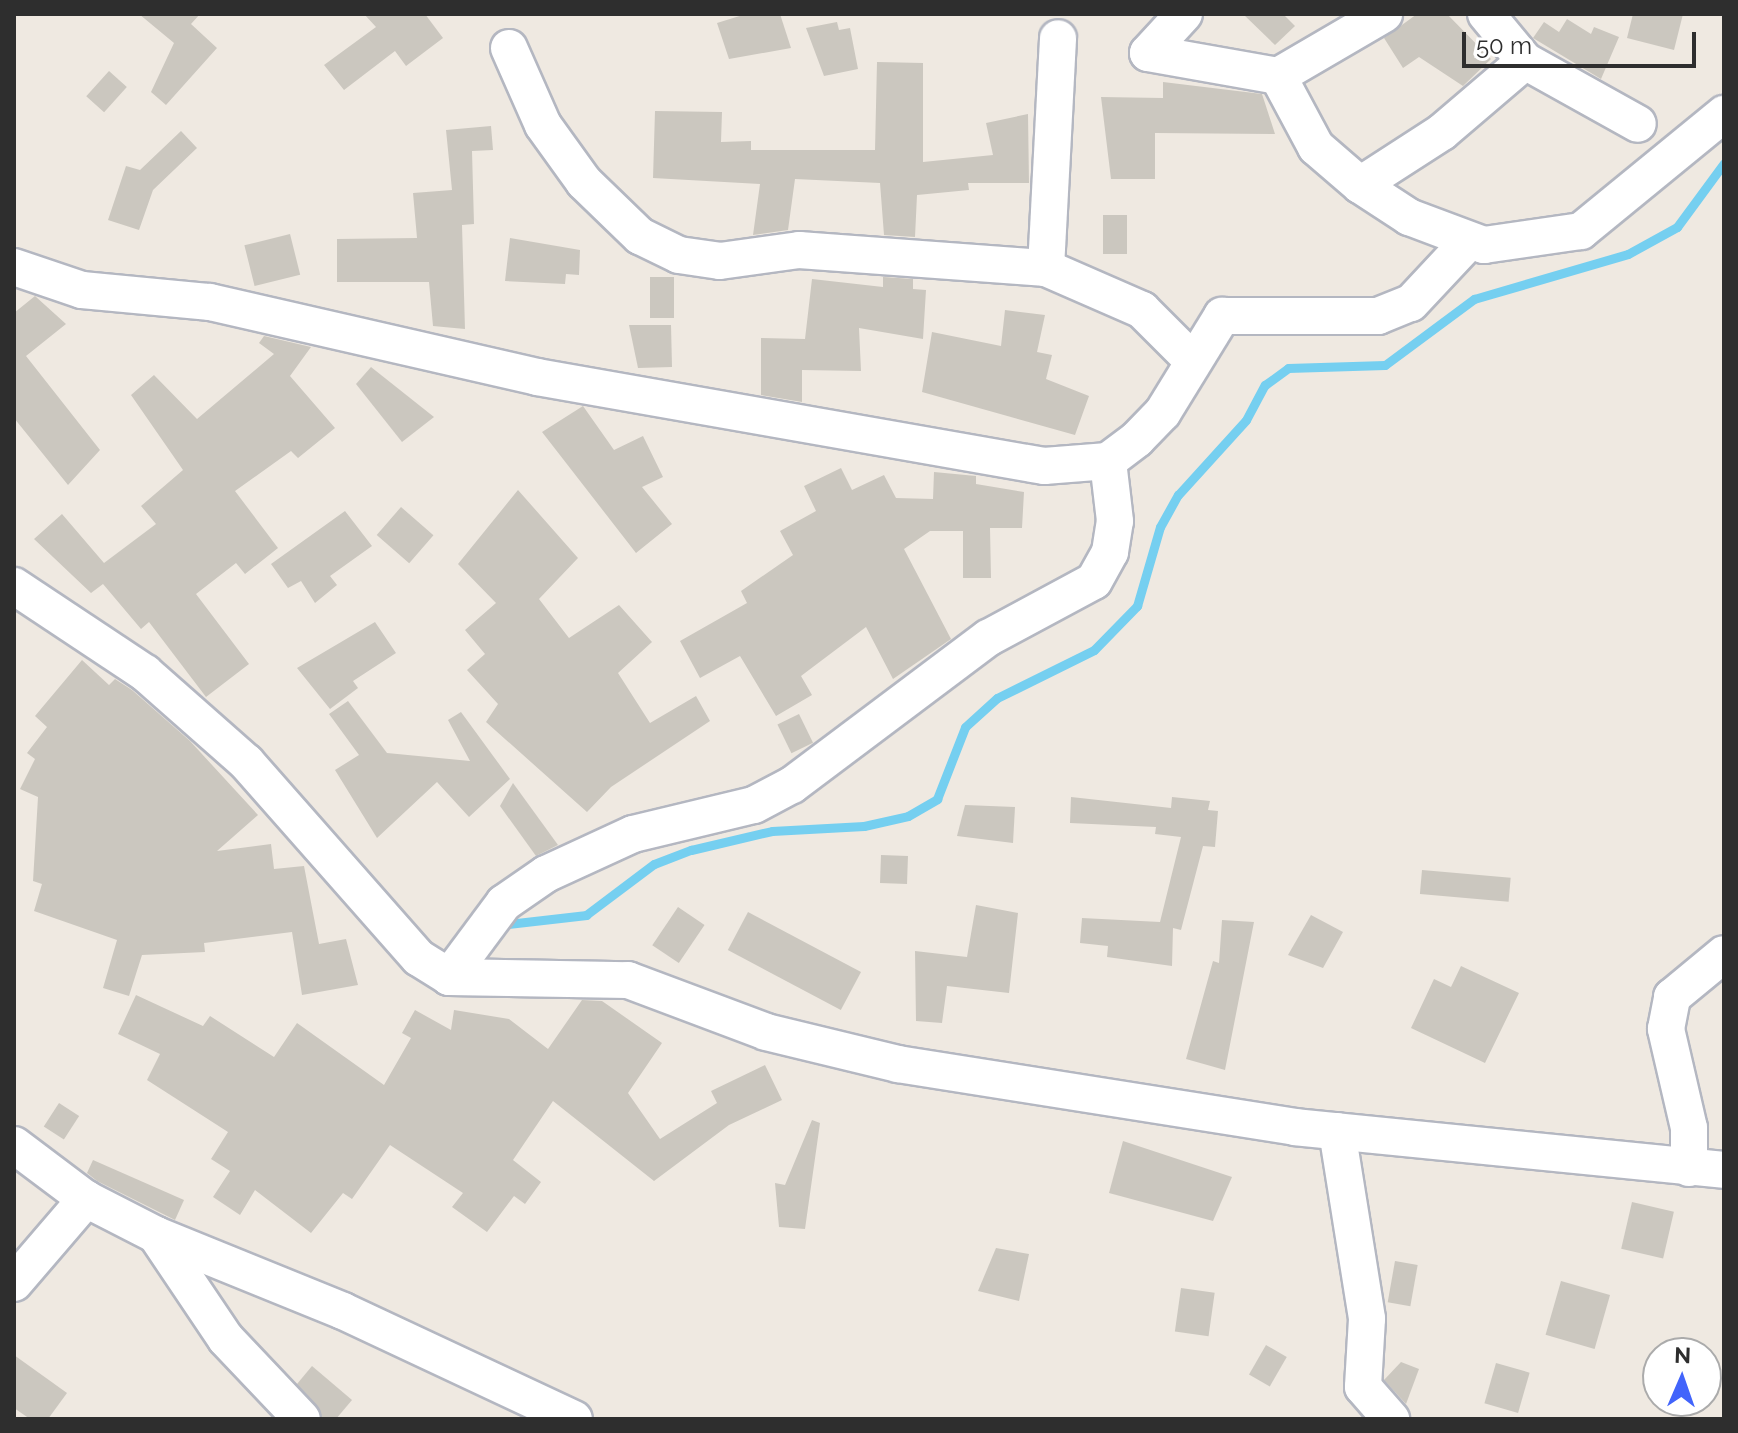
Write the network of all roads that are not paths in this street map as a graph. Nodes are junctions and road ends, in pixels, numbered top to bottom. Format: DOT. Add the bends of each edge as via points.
graph roads {
  1 [pos="1184,14"];
  2 [pos="1384,14"];
  3 [pos="1486,14"];
  4 [pos="1058,38"];
  5 [pos="509,48"];
  6 [pos="1525,61"];
  7 [pos="1278,76"];
  8 [pos="1724,114"];
  9 [pos="1638,124"];
  10 [pos="1360,185"];
  11 [pos="1468,242"];
  12 [pos="14,267"];
  13 [pos="1046,268"];
  14 [pos="1191,359"];
  15 [pos="1108,461"];
  16 [pos="14,586"];
  17 [pos="1724,954"];
  18 [pos="449,977"];
  19 [pos="1337,1131"];
  20 [pos="14,1145"];
  21 [pos="1707,1169"];
  22 [pos="86,1199"];
  23 [pos="156,1235"];
  24 [pos="14,1283"];
  25 [pos="302,1419"];
  26 [pos="574,1419"];
  27 [pos="1391,1419"];
  1 -- 7 [label="street" via="1148,53"];
  2 -- 7 [label="street"];
  3 -- 6 [label="street"];
  4 -- 13 [label="street"];
  5 -- 13 [label="street" via="543,125 584,182 640,236 679,255 720,261 799,250"];
  6 -- 9 [label="street"];
  6 -- 10 [label="street" via="1442,132"];
  7 -- 10 [label="street" via="1316,147"];
  8 -- 11 [label="street" via="1581,231 1517,244"];
  10 -- 11 [label="street" via="1392,208"];
  11 -- 14 [label="street" via="1411,303 1378,316 1222,316"];
  12 -- 15 [label="street" via="82,290 210,302 537,377 968,454 1044,466"];
  13 -- 14 [label="street" via="1142,310"];
  14 -- 15 [label="street" via="1163,412"];
  15 -- 18 [label="street" via="1115,521 1094,581 988,638 767,798 676,818 546,874 504,903"];
  16 -- 18 [label="street" via="145,673 246,762 419,958"];
  17 -- 21 [label="street" via="1672,997 1666,1029 1689,1128"];
  18 -- 19 [label="street" via="628,980 823,1048 1176,1111"];
  19 -- 21 [label="street"];
  19 -- 27 [label="street" via="1367,1319 1363,1387"];
  20 -- 22 [label="street"];
  22 -- 23 [label="street"];
  22 -- 24 [label="street"];
  23 -- 25 [label="street" via="226,1339"];
  23 -- 26 [label="street" via="343,1311"];
}
